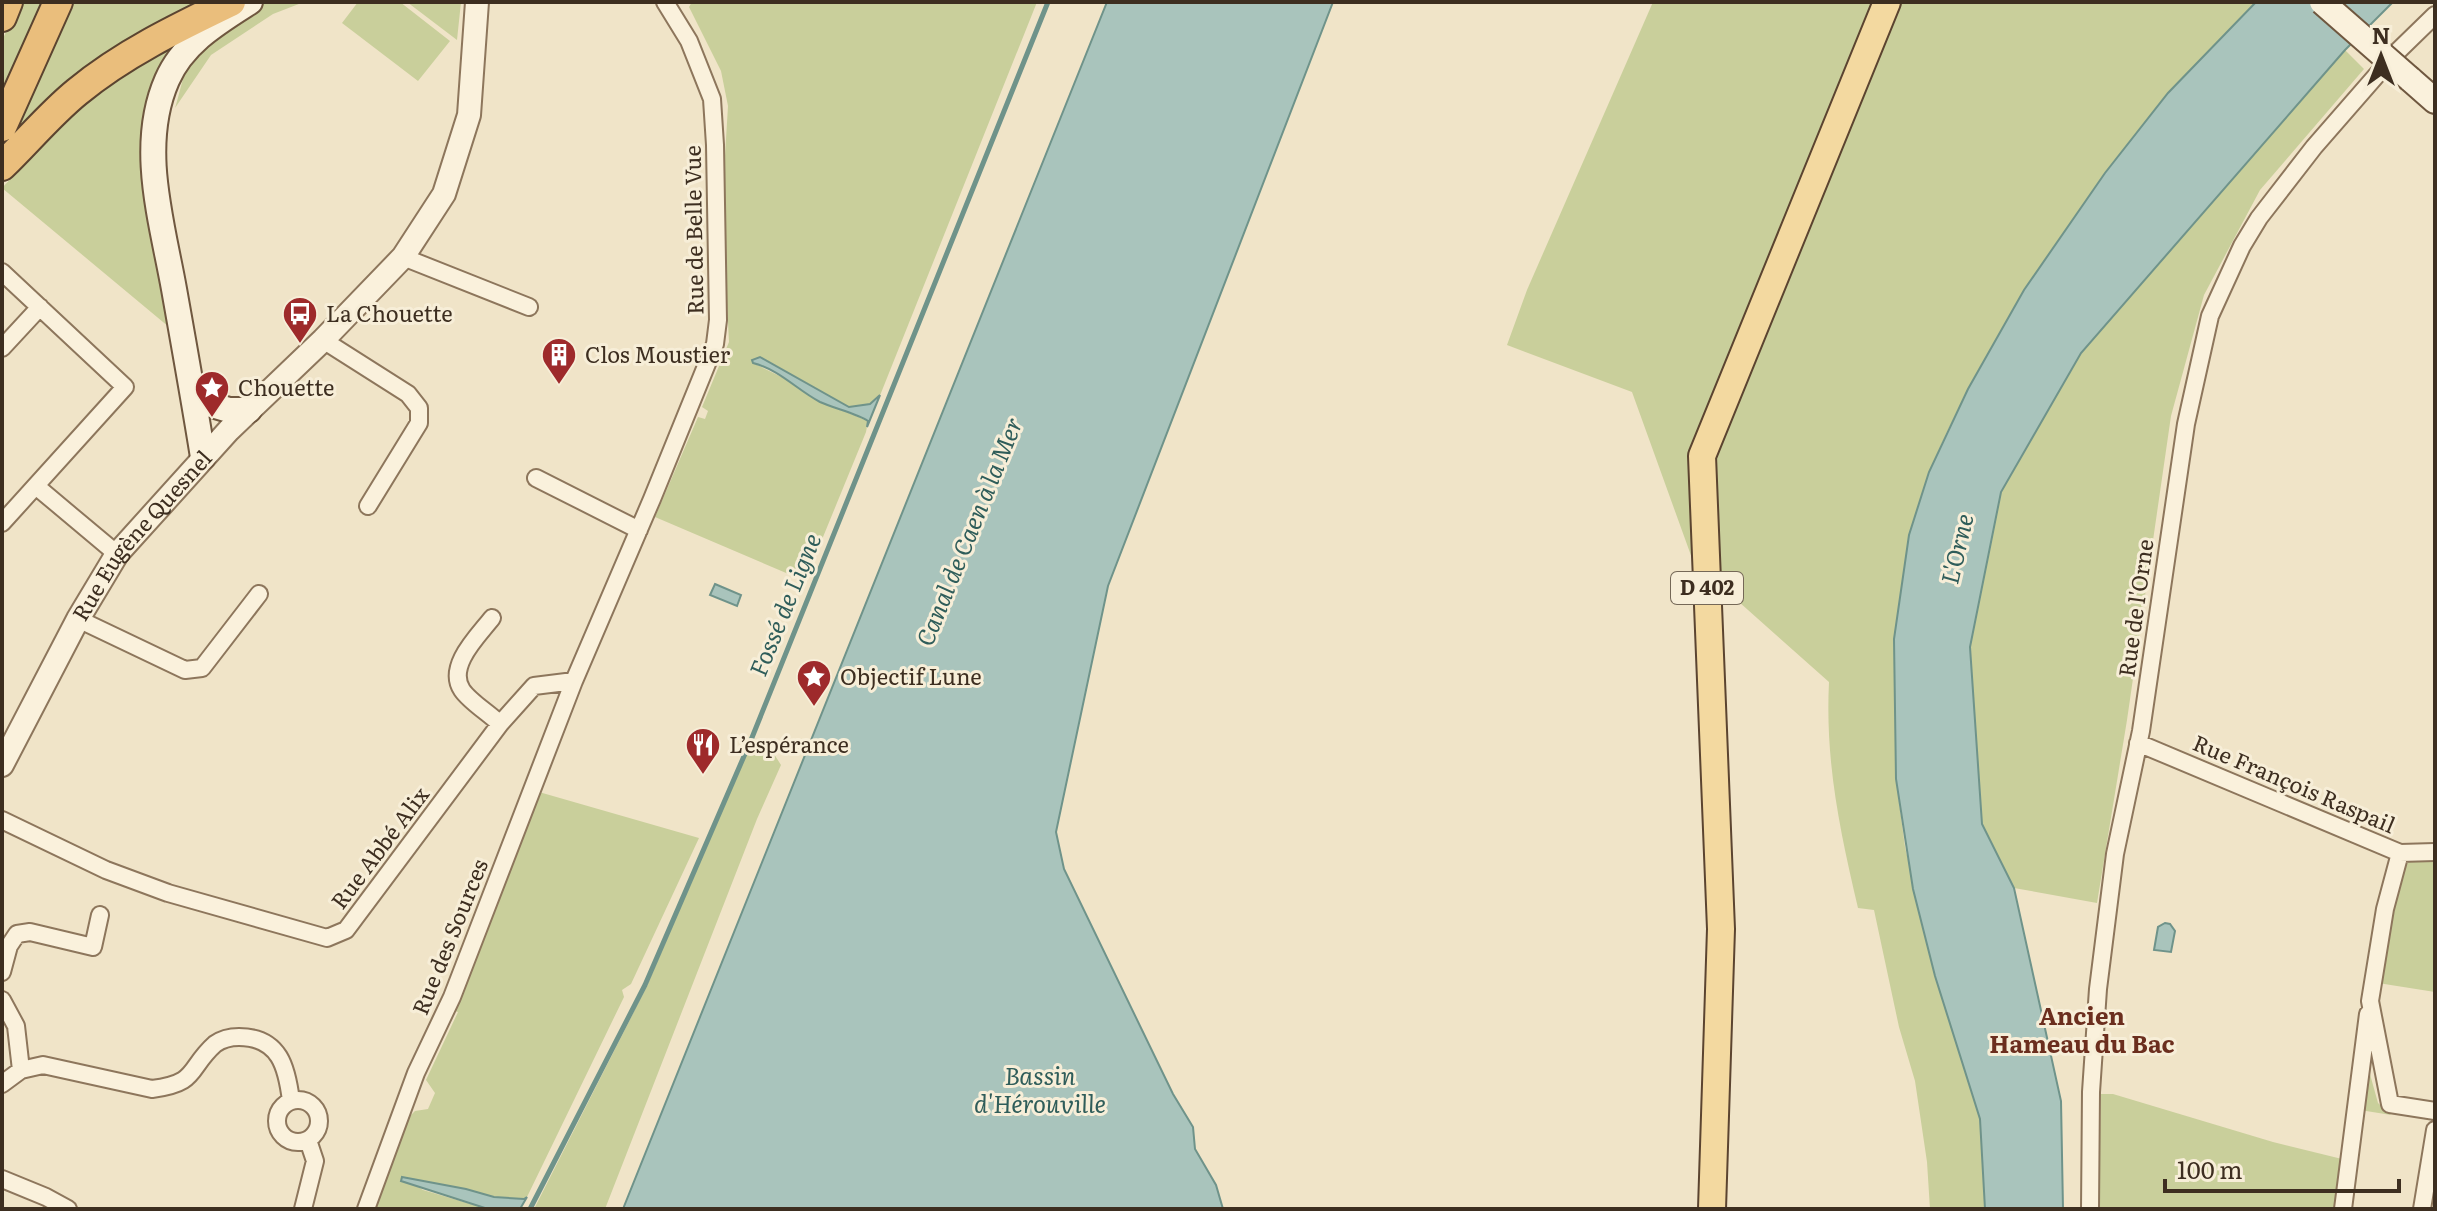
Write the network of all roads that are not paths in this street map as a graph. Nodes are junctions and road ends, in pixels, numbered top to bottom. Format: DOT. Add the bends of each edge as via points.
graph roads {
  1 [pos="8,2"];
  2 [pos="58,2"];
  3 [pos="231,2"];
  4 [pos="250,2"];
  5 [pos="477,2"];
  6 [pos="665,2"];
  7 [pos="1887,2"];
  8 [pos="2322,2"];
  9 [pos="2435,15"];
  10 [pos="2,17"];
  11 [pos="2398,51"];
  12 [pos="2382,69"];
  13 [pos="2435,101"];
  14 [pos="2,127"];
  15 [pos="2,166"];
  16 [pos="403,257"];
  17 [pos="2,272"];
  18 [pos="40,307"];
  19 [pos="529,307"];
  20 [pos="323,340"];
  21 [pos="2,348"];
  22 [pos="195,400"];
  23 [pos="249,410"];
  24 [pos="203,457"];
  25 [pos="536,478"];
  26 [pos="37,487"];
  27 [pos="368,506"];
  28 [pos="4,518"];
  29 [pos="639,530"];
  30 [pos="117,554"];
  31 [pos="259,594"];
  32 [pos="492,618"];
  33 [pos="78,619"];
  34 [pos="574,681"];
  35 [pos="500,724"];
  36 [pos="2138,743"];
  37 [pos="2,765"];
  38 [pos="2,820"];
  39 [pos="2435,852"];
  40 [pos="2400,853"];
  41 [pos="100,915"];
  42 [pos="2,972"];
  43 [pos="2,1000"];
  44 [pos="2370,1001"];
  45 [pos="21,1070"];
  46 [pos="2,1084"];
  47 [pos="291,1101"];
  48 [pos="2435,1111"];
  49 [pos="2435,1130"];
  50 [pos="308,1140"];
  51 [pos="2,1179"];
  52 [pos="68,1209"];
  53 [pos="303,1209"];
  54 [pos="366,1209"];
  55 [pos="1712,1209"];
  56 [pos="2090,1209"];
  57 [pos="2343,1209"];
  58 [pos="2422,1209"];
  1 -- 10 [label="highway"];
  2 -- 14 [label="highway"];
  3 -- 15 [label="highway" via="111,66 74,94"];
  4 -- 22 [label="main road" via="200,36 181,57 167,80 154,130 156,192"];
  5 -- 16 [label="street, Rue Eugène Quesnel" via="469,115 459,152 444,194"];
  6 -- 29 [label="street, Rue de Belle Vue" via="689,41 712,99 717,332"];
  7 -- 55 [label="main road, D 402" via="1702,456 1721,929"];
  8 -- 13 [label="main road, bridge"];
  9 -- 11 [label="street"];
  12 -- 36 [label="street, Rue de l'Orne" via="2274,197 2215,300 2186,424"];
  16 -- 19 [label="street"];
  16 -- 20 [label="street, Rue Eugène Quesnel"];
  17 -- 18 [label="street"];
  18 -- 21 [label="street"];
  18 -- 26 [label="street" via="125,387"];
  20 -- 23 [label="street, Rue Eugène Quesnel"];
  20 -- 27 [label="street" via="408,394 419,408 419,423"];
  22 -- 23 [label="main road"];
  22 -- 24 [label="main road"];
  23 -- 24 [label="street, Rue Eugène Quesnel"];
  24 -- 30 [label="street, Rue Eugène Quesnel"];
  25 -- 29 [label="street"];
  26 -- 28 [label="street"];
  26 -- 30 [label="street"];
  29 -- 34 [label="street, Rue de Belle Vue"];
  30 -- 33 [label="street, Rue Eugène Quesnel"];
  31 -- 33 [label="street" via="202,668 185,670"];
  32 -- 35 [label="street" via="460,663 459,681 462,690"];
  33 -- 37 [label="street, Rue Eugène Quesnel"];
  34 -- 35 [label="street, Rue Abbé Alix" via="534,686"];
  34 -- 54 [label="street, Rue des Sources"];
  35 -- 38 [label="street, Rue Abbé Alix" via="346,930 327,938 168,893"];
  36 -- 40 [label="street, Rue François Raspail"];
  36 -- 56 [label="street, Rue de l'Orne" via="2115,854 2098,989"];
  39 -- 40 [label="street, Rue François Raspail"];
  40 -- 44 [label="street"];
  41 -- 42 [label="street" via="93,947 30,932 17,934"];
  43 -- 45 [label="street" via="16,1026"];
  44 -- 48 [label="street" via="2390,1104"];
  44 -- 57 [label="street"];
  45 -- 46 [label="street"];
  45 -- 47 [label="street" via="43,1065 161,1088 187,1079 217,1043 248,1037 276,1052 287,1072"];
  47 -- 50 [label="street" via="311,1105 318,1117 317,1130"];
  47 -- 50 [label="street" via="277,1116 278,1130 287,1140"];
  49 -- 58 [label="street"];
  50 -- 53 [label="street" via="315,1161"];
  51 -- 52 [label="street"];
}
